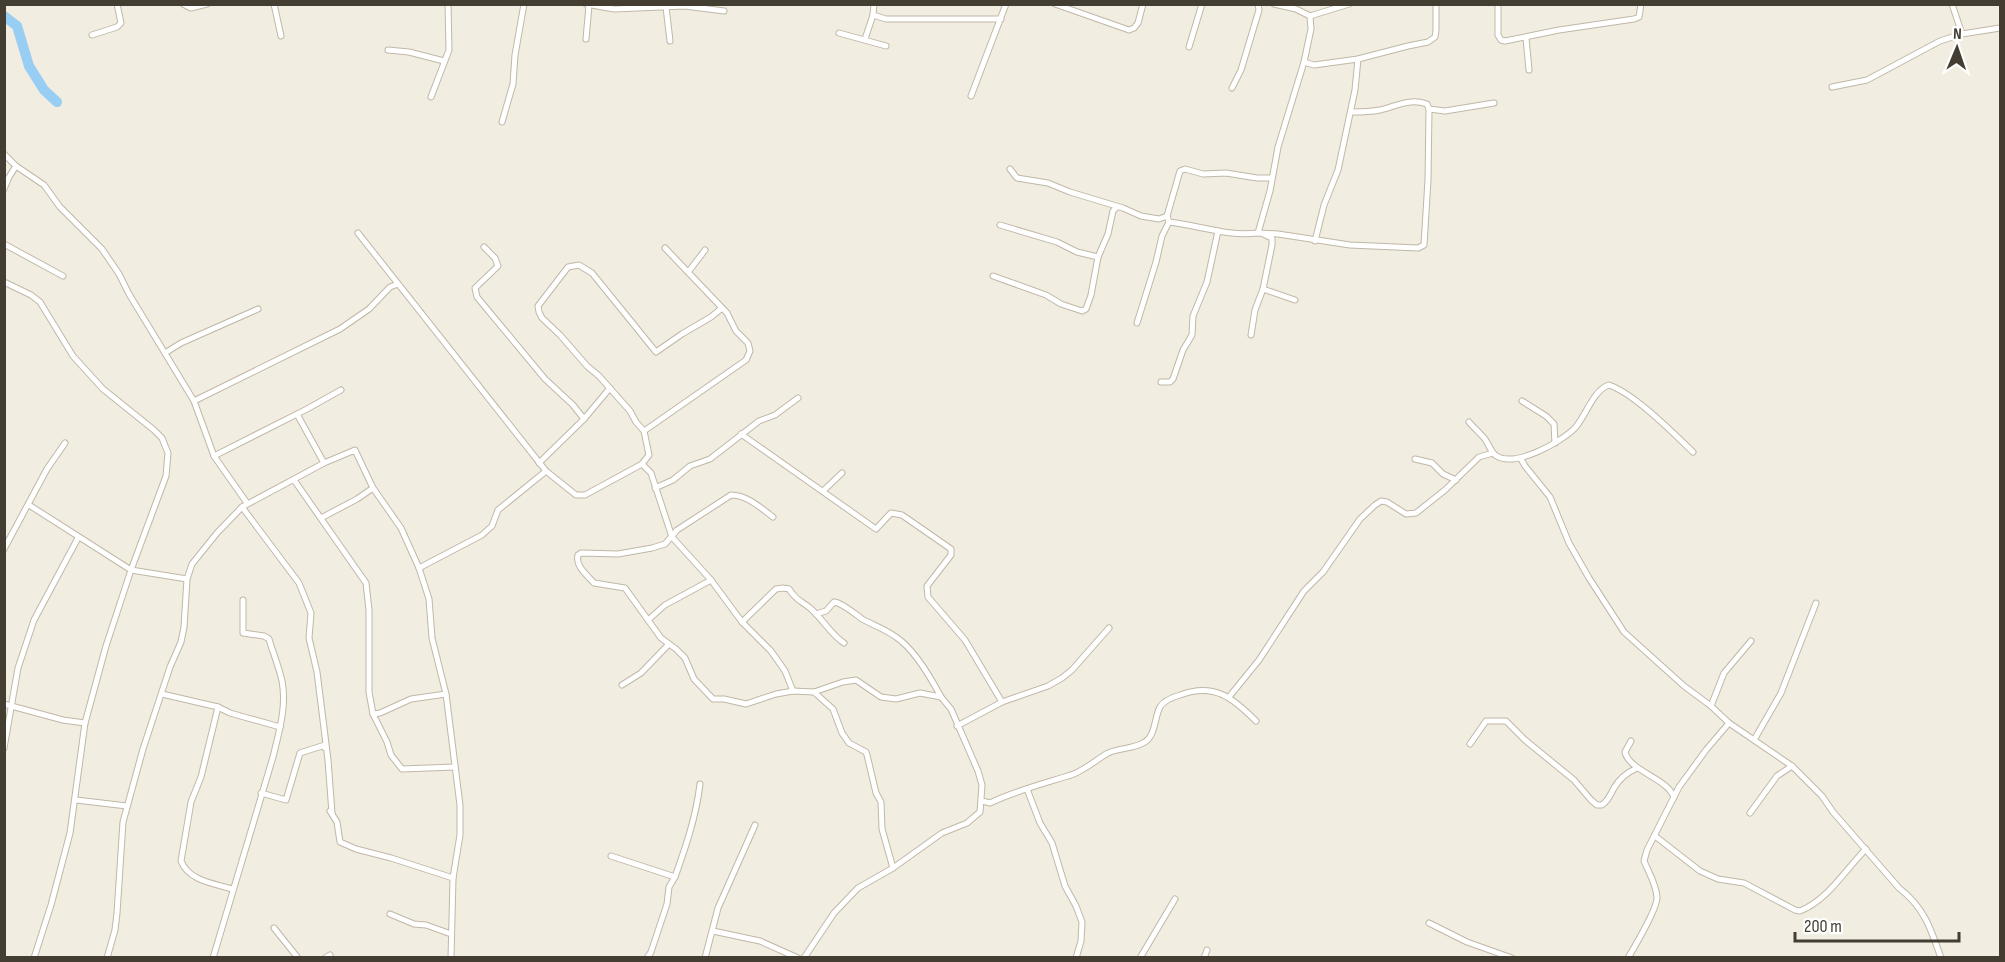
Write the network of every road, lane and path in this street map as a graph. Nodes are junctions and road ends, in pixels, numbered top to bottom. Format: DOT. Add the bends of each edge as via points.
graph roads {
  1 [pos="117,4"];
  2 [pos="183,4"];
  3 [pos="207,4"];
  4 [pos="274,4"];
  5 [pos="448,4"];
  6 [pos="524,4"];
  7 [pos="874,4"];
  8 [pos="1006,4"];
  9 [pos="1055,4"];
  10 [pos="1143,4"];
  11 [pos="1202,4"];
  12 [pos="1258,4"];
  13 [pos="1436,4"];
  14 [pos="1498,4"];
  15 [pos="1641,4"];
  16 [pos="1952,4"];
  17 [pos="588,5"];
  18 [pos="1276,5"];
  19 [pos="1345,5"];
  20 [pos="666,7"];
  21 [pos="724,11"];
  22 [pos="873,15"];
  23 [pos="1310,16"];
  24 [pos="1001,19"];
  25 [pos="2001,28"];
  26 [pos="839,33"];
  27 [pos="1962,34"];
  28 [pos="92,35"];
  29 [pos="281,36"];
  30 [pos="1526,38"];
  31 [pos="586,39"];
  32 [pos="865,39"];
  33 [pos="670,41"];
  34 [pos="886,46"];
  35 [pos="1189,47"];
  36 [pos="388,50"];
  37 [pos="1358,59"];
  38 [pos="444,61"];
  39 [pos="1304,62"];
  40 [pos="1529,70"];
  41 [pos="1832,87"];
  42 [pos="1232,88"];
  43 [pos="971,96"];
  44 [pos="431,98"];
  45 [pos="1494,103"];
  46 [pos="1429,109"];
  47 [pos="1351,112"];
  48 [pos="502,122"];
  49 [pos="4,154"];
  50 [pos="16,166"];
  51 [pos="1010,169"];
  52 [pos="1271,177"];
  53 [pos="4,189"];
  54 [pos="1117,207"];
  55 [pos="1168,219"];
  56 [pos="1000,225"];
  57 [pos="1218,231"];
  58 [pos="358,233"];
  59 [pos="1258,233"];
  60 [pos="1315,241"];
  61 [pos="4,244"];
  62 [pos="484,247"];
  63 [pos="665,248"];
  64 [pos="705,250"];
  65 [pos="1098,257"];
  66 [pos="689,271"];
  67 [pos="63,276"];
  68 [pos="993,276"];
  69 [pos="4,282"];
  70 [pos="398,284"];
  71 [pos="1263,289"];
  72 [pos="1295,300"];
  73 [pos="722,308"];
  74 [pos="258,309"];
  75 [pos="1137,323"];
  76 [pos="1251,335"];
  77 [pos="165,353"];
  78 [pos="1161,382"];
  79 [pos="610,388"];
  80 [pos="340,390"];
  81 [pos="798,398"];
  82 [pos="194,401"];
  83 [pos="1522,401"];
  84 [pos="297,414"];
  85 [pos="584,419"];
  86 [pos="1469,422"];
  87 [pos="644,431"];
  88 [pos="741,434"];
  89 [pos="65,443"];
  90 [pos="1556,443"];
  91 [pos="1693,452"];
  92 [pos="1493,453"];
  93 [pos="214,456"];
  94 [pos="1415,459"];
  95 [pos="1521,459"];
  96 [pos="324,463"];
  97 [pos="539,463"];
  98 [pos="642,464"];
  99 [pos="546,471"];
  100 [pos="842,473"];
  101 [pos="294,480"];
  102 [pos="1456,480"];
  103 [pos="373,488"];
  104 [pos="655,488"];
  105 [pos="823,491"];
  106 [pos="29,505"];
  107 [pos="244,505"];
  108 [pos="773,517"];
  109 [pos="321,518"];
  110 [pos="672,537"];
  111 [pos="78,538"];
  112 [pos="4,549"];
  113 [pos="419,568"];
  114 [pos="131,570"];
  115 [pos="187,579"];
  116 [pos="711,580"];
  117 [pos="243,600"];
  118 [pos="1816,603"];
  119 [pos="816,614"];
  120 [pos="648,620"];
  121 [pos="742,622"];
  122 [pos="1110,628"];
  123 [pos="1751,641"];
  124 [pos="844,643"];
  125 [pos="669,644"];
  126 [pos="622,685"];
  127 [pos="793,691"];
  128 [pos="814,692"];
  129 [pos="162,694"];
  130 [pos="446,694"];
  131 [pos="1229,697"];
  132 [pos="941,698"];
  133 [pos="1002,702"];
  134 [pos="4,704"];
  135 [pos="12,706"];
  136 [pos="1711,706"];
  137 [pos="218,707"];
  138 [pos="373,714"];
  139 [pos="1256,722"];
  140 [pos="86,723"];
  141 [pos="1729,723"];
  142 [pos="957,726"];
  143 [pos="280,727"];
  144 [pos="1754,740"];
  145 [pos="1631,741"];
  146 [pos="1470,744"];
  147 [pos="4,748"];
  148 [pos="1792,766"];
  149 [pos="455,767"];
  150 [pos="1637,768"];
  151 [pos="700,784"];
  152 [pos="1679,787"];
  153 [pos="1027,789"];
  154 [pos="1671,789"];
  155 [pos="261,794"];
  156 [pos="1674,797"];
  157 [pos="75,800"];
  158 [pos="982,801"];
  159 [pos="127,806"];
  160 [pos="332,813"];
  161 [pos="1750,813"];
  162 [pos="755,825"];
  163 [pos="1654,836"];
  164 [pos="1866,849"];
  165 [pos="611,856"];
  166 [pos="893,868"];
  167 [pos="675,877"];
  168 [pos="453,878"];
  169 [pos="232,889"];
  170 [pos="1175,899"];
  171 [pos="390,915"];
  172 [pos="1429,923"];
  173 [pos="274,928"];
  174 [pos="713,931"];
  175 [pos="451,934"];
  176 [pos="1208,950"];
  177 [pos="34,957"];
  178 [pos="107,957"];
  179 [pos="213,957"];
  180 [pos="298,957"];
  181 [pos="451,957"];
  182 [pos="647,957"];
  183 [pos="705,957"];
  184 [pos="798,957"];
  185 [pos="804,957"];
  186 [pos="1076,957"];
  187 [pos="1140,957"];
  188 [pos="1204,957"];
  189 [pos="1512,957"];
  190 [pos="1628,957"];
  191 [pos="1941,957"];
  1 -- 28 [label="street" via="121,23"];
  2 -- 3 [label="street" via="190,8"];
  4 -- 29 [label="street"];
  5 -- 38 [label="street" via="448,50"];
  6 -- 48 [label="street" via="513,84"];
  7 -- 22 [label="street"];
  8 -- 24 [label="street"];
  9 -- 10 [label="street" via="1129,30 1138,23"];
  11 -- 35 [label="street"];
  12 -- 42 [label="street" via="1241,70"];
  13 -- 37 [label="street" via="1435,37 1428,42"];
  14 -- 30 [label="street" via="1501,40"];
  15 -- 30 [label="street" via="1639,17 1634,19"];
  16 -- 27 [label="street"];
  17 -- 20 [label="street" via="614,9"];
  17 -- 31 [label="street"];
  18 -- 23 [label="street"];
  19 -- 23 [label="street"];
  20 -- 21 [label="street"];
  20 -- 33 [label="street"];
  22 -- 24 [label="street" via="886,19"];
  22 -- 32 [label="street"];
  23 -- 39 [label="street"];
  24 -- 43 [label="street"];
  25 -- 27 [label="street"];
  26 -- 32 [label="street"];
  27 -- 41 [label="street" via="1940,41 1867,80"];
  30 -- 40 [label="street"];
  32 -- 34 [label="street"];
  36 -- 38 [label="street"];
  37 -- 39 [label="street" via="1314,65"];
  37 -- 47 [label="street"];
  38 -- 44 [label="street"];
  39 -- 52 [label="street"];
  45 -- 46 [label="street" via="1445,111"];
  46 -- 47 [label="street" via="1418,101"];
  46 -- 60 [label="street" via="1424,244 1411,248"];
  47 -- 60 [label="street" via="1338,170"];
  49 -- 50 [label="street"];
  50 -- 53 [label="street"];
  50 -- 77 [label="street" via="44,184 60,207 102,249"];
  51 -- 54 [label="street" via="1017,177 1048,183"];
  52 -- 55 [label="street" via="1180,171"];
  52 -- 59 [label="street"];
  54 -- 55 [label="street" via="1141,216"];
  54 -- 65 [label="street"];
  55 -- 57 [label="street"];
  55 -- 75 [label="street"];
  56 -- 65 [label="street"];
  57 -- 59 [label="street"];
  57 -- 78 [label="street" via="1207,282 1193,316 1191,339 1173,379"];
  58 -- 70 [label="street"];
  59 -- 60 [label="street"];
  59 -- 71 [label="street" via="1272,238"];
  61 -- 67 [label="street"];
  62 -- 85 [label="street" via="498,266 475,288 477,297"];
  63 -- 66 [label="street"];
  64 -- 66 [label="street"];
  65 -- 68 [label="street" via="1091,295 1082,311"];
  66 -- 73 [label="street"];
  69 -- 114 [label="street" via="40,302 74,356 103,389 154,430 166,445 166,476"];
  70 -- 82 [label="street" via="340,329"];
  70 -- 97 [label="street"];
  71 -- 72 [label="street"];
  71 -- 76 [label="street"];
  73 -- 79 [label="street" via="656,352 592,273 579,265 568,267 538,306 539,312"];
  73 -- 87 [label="street" via="748,344 746,360"];
  74 -- 77 [label="street"];
  77 -- 82 [label="street"];
  79 -- 85 [label="street"];
  79 -- 87 [label="street"];
  80 -- 84 [label="street"];
  81 -- 88 [label="street"];
  82 -- 93 [label="street"];
  83 -- 90 [label="street" via="1554,423"];
  84 -- 93 [label="street"];
  84 -- 96 [label="street"];
  85 -- 97 [label="street"];
  86 -- 92 [label="street"];
  87 -- 98 [label="street" via="649,455"];
  88 -- 104 [label="street" via="710,459 690,465 673,480"];
  88 -- 105 [label="street"];
  89 -- 106 [label="street"];
  90 -- 91 [label="street" via="1574,429 1600,390 1609,386 1633,400"];
  90 -- 95 [label="street"];
  92 -- 95 [label="street" via="1500,458"];
  92 -- 102 [label="street" via="1479,457"];
  93 -- 107 [label="street"];
  94 -- 102 [label="street" via="1432,463"];
  95 -- 136 [label="street" via="1550,497 1588,578 1624,632"];
  96 -- 101 [label="street"];
  96 -- 103 [label="street" via="355,450"];
  97 -- 99 [label="street"];
  98 -- 99 [label="street" via="580,496"];
  98 -- 104 [label="street" via="651,472"];
  99 -- 113 [label="street" via="498,510 492,526 482,535"];
  100 -- 105 [label="street"];
  101 -- 107 [label="street"];
  101 -- 109 [label="street"];
  102 -- 131 [label="street" via="1411,515 1381,501 1370,509 1304,591 1259,660"];
  103 -- 109 [label="street"];
  103 -- 113 [label="street" via="401,528"];
  104 -- 110 [label="street"];
  105 -- 133 [label="street" via="876,529 891,513 902,515 951,549 951,555 927,586 928,597 965,639"];
  106 -- 111 [label="street"];
  106 -- 112 [label="street"];
  107 -- 115 [label="street" via="192,564"];
  107 -- 160 [label="street" via="299,583 311,614 309,638 317,672"];
  108 -- 110 [label="street" via="739,495 731,495"];
  109 -- 138 [label="street" via="366,583"];
  110 -- 116 [label="street"];
  110 -- 120 [label="street" via="652,548 578,555 578,564 594,583 625,588"];
  111 -- 114 [label="street"];
  111 -- 135 [label="street" via="34,620 18,668"];
  113 -- 130 [label="street" via="429,599 432,638"];
  114 -- 115 [label="street"];
  114 -- 140 [label="street"];
  115 -- 129 [label="street" via="181,642"];
  116 -- 120 [label="street" via="665,605"];
  116 -- 121 [label="street"];
  117 -- 143 [label="street" via="243,633 268,639 277,665 283,693"];
  118 -- 144 [label="street" via="1781,693"];
  119 -- 121 [label="street" via="783,588 777,589"];
  119 -- 124 [label="street"];
  119 -- 132 [label="street" via="838,603 897,637 907,645"];
  120 -- 125 [label="street"];
  121 -- 127 [label="street" via="771,651"];
  122 -- 133 [label="street" via="1062,678"];
  123 -- 136 [label="street" via="1724,673"];
  125 -- 126 [label="street" via="641,673"];
  125 -- 127 [label="street" via="685,658 694,679 713,699 747,704"];
  127 -- 128 [label="street"];
  128 -- 132 [label="street" via="856,680 881,697 896,699 920,693"];
  128 -- 166 [label="street" via="833,709 849,743 866,752 881,802 882,829"];
  129 -- 137 [label="street"];
  129 -- 159 [label="street"];
  130 -- 138 [label="street" via="411,699"];
  130 -- 149 [label="street"];
  131 -- 139 [label="street"];
  131 -- 153 [label="street" via="1204,690 1166,701 1144,743 1108,753 1068,776"];
  132 -- 142 [label="street" via="951,709"];
  133 -- 142 [label="street"];
  134 -- 135 [label="street"];
  135 -- 140 [label="street"];
  135 -- 147 [label="street"];
  136 -- 141 [label="street"];
  137 -- 143 [label="street"];
  137 -- 169 [label="street" via="191,802 181,861 184,869 197,878"];
  138 -- 149 [label="street" via="391,755 402,768"];
  140 -- 157 [label="street"];
  141 -- 144 [label="street"];
  141 -- 152 [label="street"];
  142 -- 158 [label="street" via="978,771"];
  143 -- 155 [label="street"];
  144 -- 148 [label="street"];
  145 -- 150 [label="street" via="1625,752"];
  146 -- 150 [label="street" via="1486,721 1506,721 1597,805 1607,801 1621,779"];
  148 -- 161 [label="street" via="1777,776"];
  148 -- 164 [label="street"];
  149 -- 168 [label="street" via="460,835"];
  150 -- 154 [label="street"];
  151 -- 167 [label="street" via="688,843"];
  152 -- 154 [label="street"];
  152 -- 156 [label="street"];
  153 -- 158 [label="street" via="990,803"];
  153 -- 186 [label="street" via="1082,922"];
  154 -- 156 [label="street"];
  155 -- 160 [label="street" via="286,800 300,753 325,745"];
  155 -- 169 [label="street"];
  156 -- 163 [label="street"];
  157 -- 159 [label="street"];
  157 -- 177 [label="street" via="70,833"];
  158 -- 166 [label="street" via="980,812 973,818 942,833"];
  159 -- 178 [label="street" via="115,930"];
  160 -- 168 [label="street" via="340,842 348,847"];
  162 -- 174 [label="street" via="718,908"];
  163 -- 164 [label="street" via="1700,871 1744,883 1800,911 1830,891"];
  163 -- 190 [label="street" via="1644,861 1657,898 1655,909"];
  164 -- 191 [label="street" via="1912,898 1933,931"];
  165 -- 167 [label="street"];
  166 -- 185 [label="street" via="858,888 834,913"];
  167 -- 182 [label="street"];
  168 -- 175 [label="street"];
  169 -- 179 [label="street"];
  170 -- 187 [label="street"];
  171 -- 175 [label="street"];
  172 -- 189 [label="street" via="1467,942"];
  173 -- 180 [label="street"];
  174 -- 183 [label="street"];
  174 -- 184 [label="street" via="760,941"];
  175 -- 181 [label="street"];
  176 -- 188 [label="street"];
}
